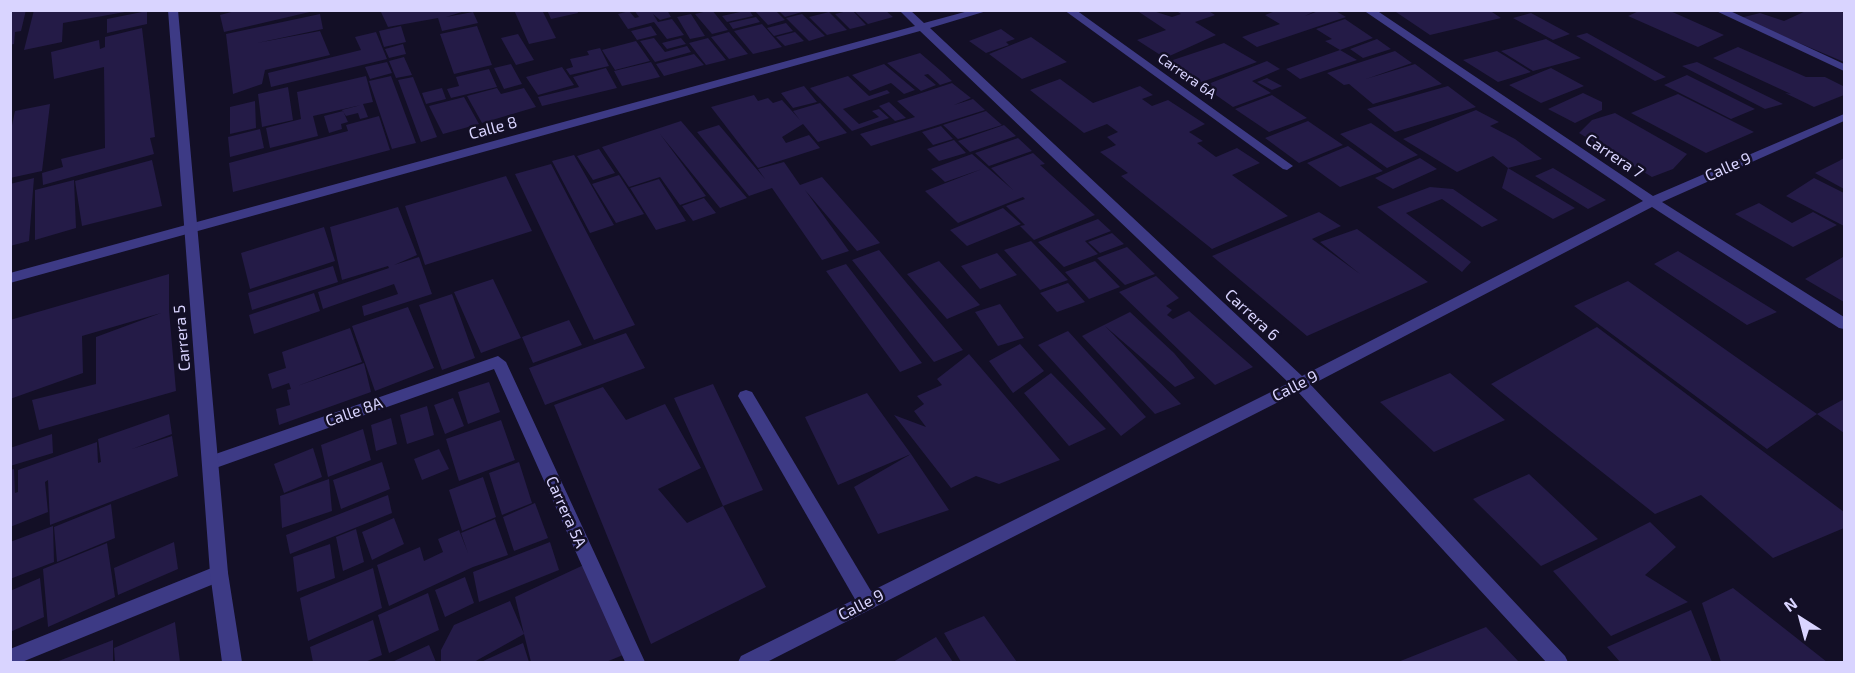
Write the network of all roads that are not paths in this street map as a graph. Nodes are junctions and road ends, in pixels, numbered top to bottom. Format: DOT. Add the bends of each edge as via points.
graph roads {
  1 [pos="173,10"];
  2 [pos="904,10"];
  3 [pos="985,10"];
  4 [pos="1069,10"];
  5 [pos="1368,10"];
  6 [pos="1719,10"];
  7 [pos="922,28"];
  8 [pos="1845,68"];
  9 [pos="1845,117"];
  10 [pos="1287,166"];
  11 [pos="1652,201"];
  12 [pos="191,229"];
  13 [pos="10,278"];
  14 [pos="1845,324"];
  15 [pos="498,362"];
  16 [pos="1300,384"];
  17 [pos="746,396"];
  18 [pos="210,463"];
  19 [pos="219,573"];
  20 [pos="867,602"];
  21 [pos="10,657"];
  22 [pos="232,663"];
  23 [pos="635,663"];
  24 [pos="748,663"];
  25 [pos="1558,663"];
  1 -- 12 [label="street, Carrera 5"];
  2 -- 7 [label="street, Carrera 6"];
  3 -- 7 [label="street, Calle 8"];
  4 -- 10 [label="street, Carrera 6A"];
  5 -- 11 [label="street, Carrera 7"];
  6 -- 8 [label="street"];
  7 -- 12 [label="street, Calle 8"];
  7 -- 16 [label="street, Carrera 6"];
  9 -- 11 [label="street, Calle 9"];
  11 -- 14 [label="street, Carrera 7"];
  11 -- 16 [label="street, Calle 9"];
  12 -- 13 [label="street, Calle 8"];
  12 -- 18 [label="street, Carrera 5"];
  15 -- 18 [label="street, Calle 8A"];
  15 -- 23 [label="street, Carrera 5A"];
  16 -- 20 [label="street, Calle 9"];
  16 -- 25 [label="street, Carrera 6"];
  17 -- 20 [label="street"];
  18 -- 19 [label="street, Carrera 5"];
  19 -- 21 [label="street"];
  19 -- 22 [label="street, Carrera 5"];
  20 -- 24 [label="street, Calle 9"];
}
